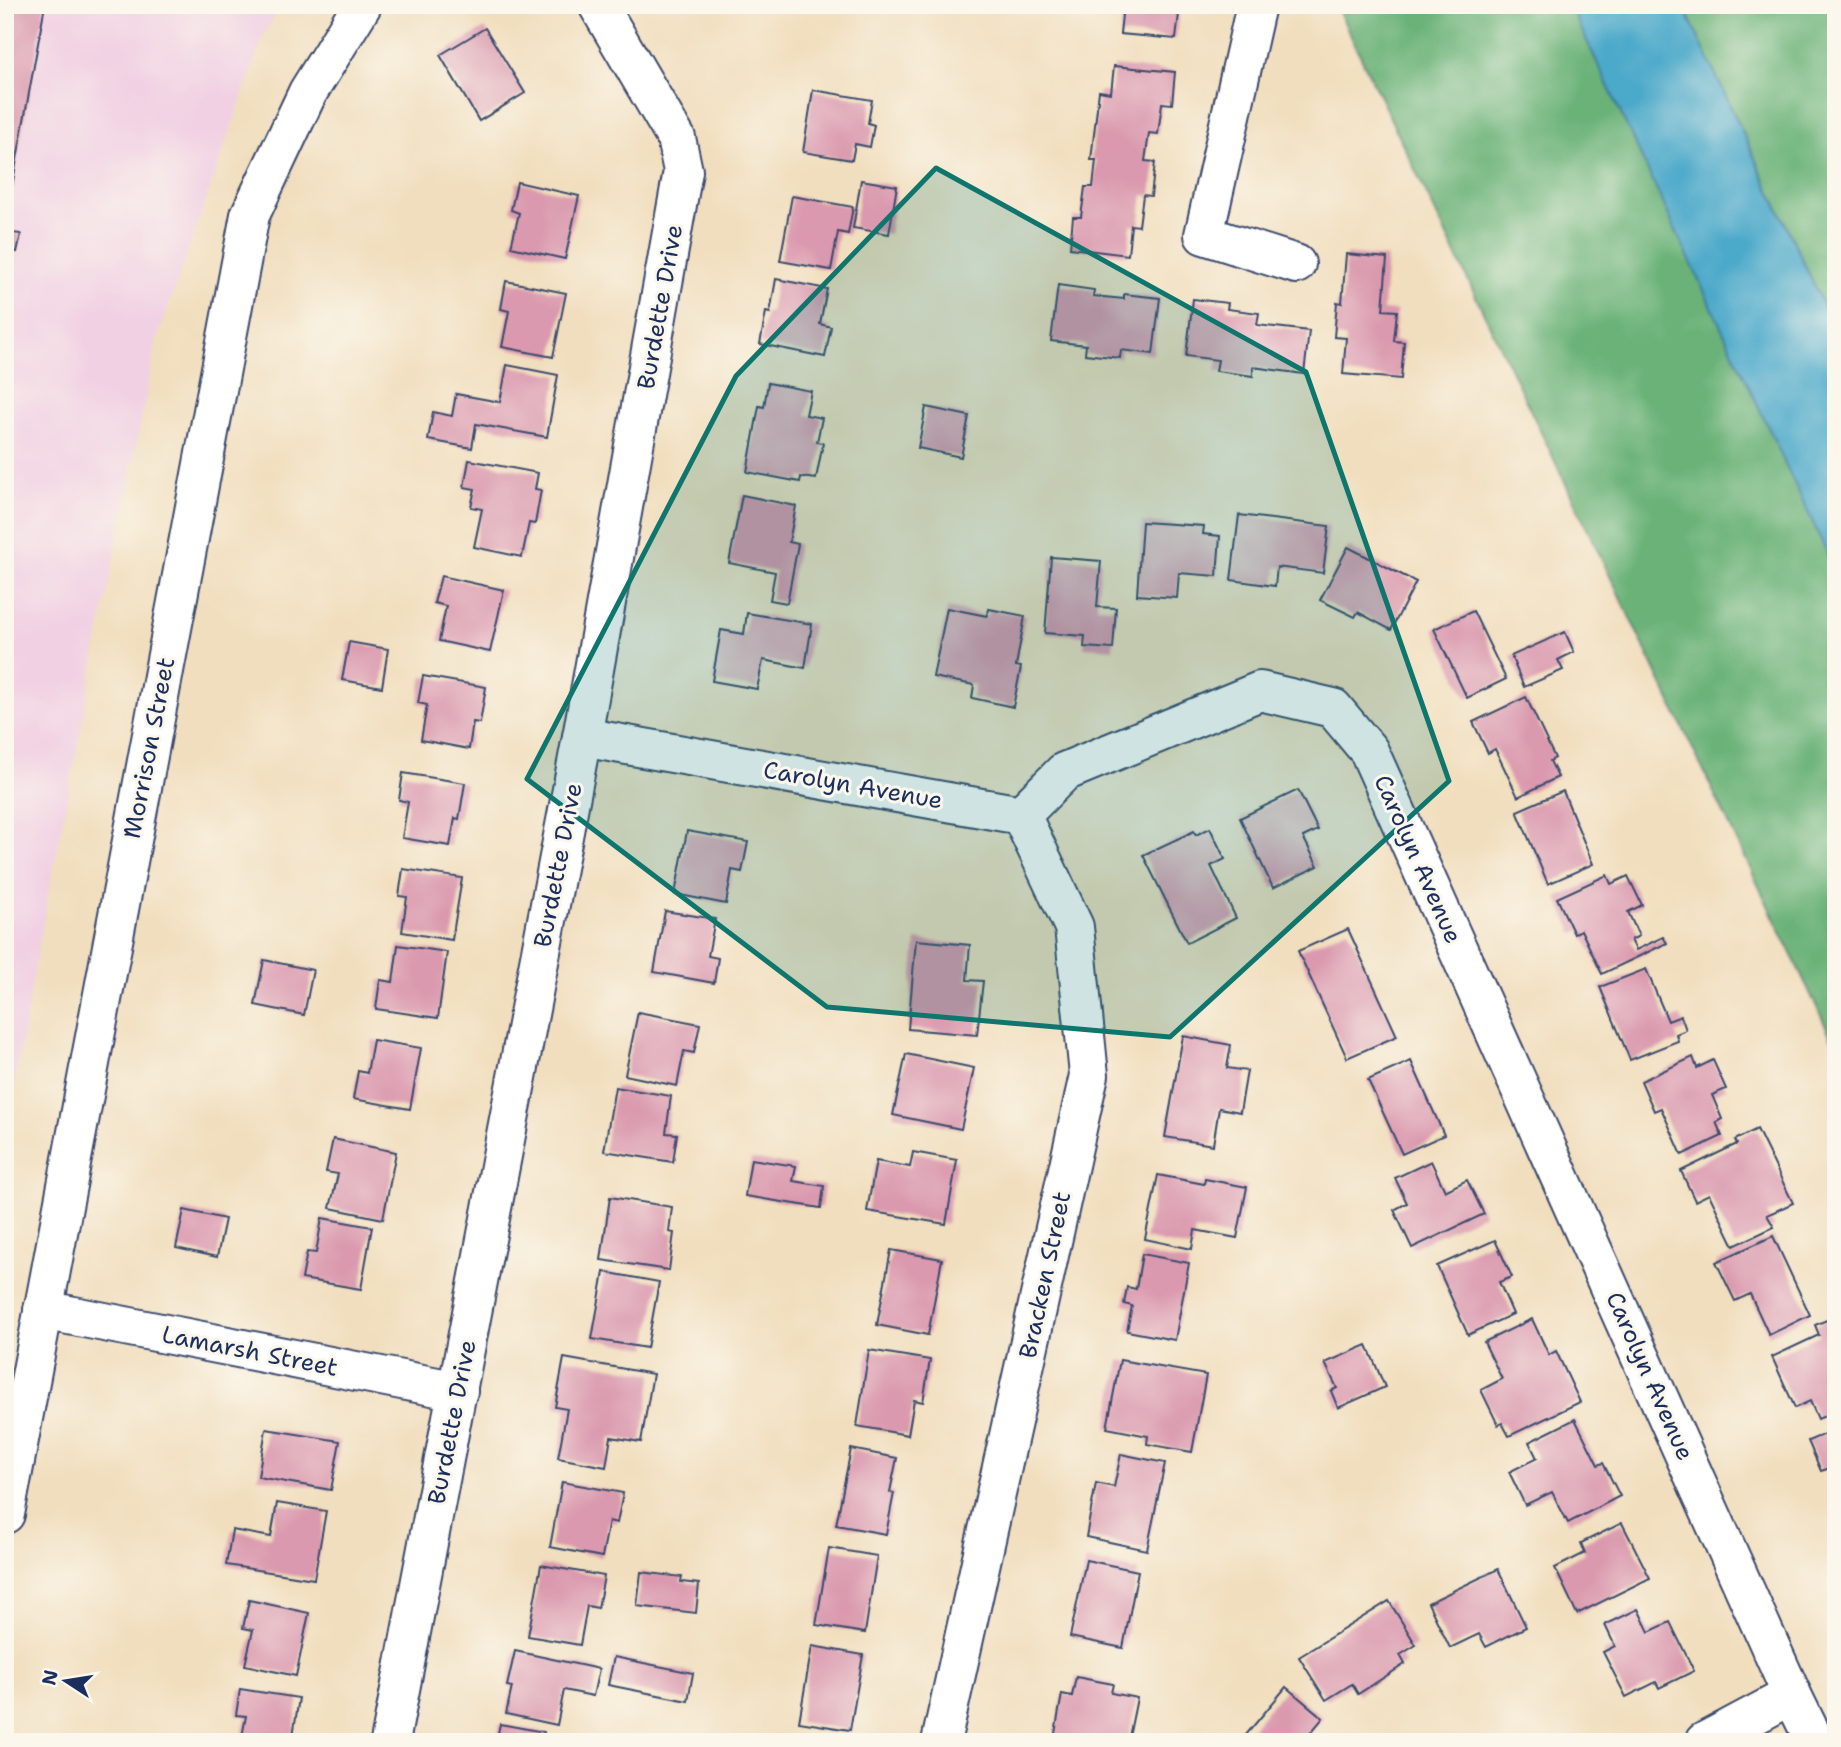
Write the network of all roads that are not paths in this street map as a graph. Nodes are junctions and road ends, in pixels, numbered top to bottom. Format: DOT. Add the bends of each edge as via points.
graph roads {
  1 [pos="362,5"];
  2 [pos="598,5"];
  3 [pos="1256,5"];
  4 [pos="1296,264"];
  5 [pos="582,737"];
  6 [pos="1021,815"];
  7 [pos="43,1310"];
  8 [pos="458,1391"];
  9 [pos="5,1514"];
  10 [pos="1792,1695"];
  11 [pos="390,1742"];
  12 [pos="942,1742"];
  13 [pos="1704,1742"];
  14 [pos="1815,1742"];
  1 -- 7 [label="street, Morrison Street" via="308,92 250,215"];
  2 -- 5 [label="street, Burdette Drive" via="676,138 683,172"];
  3 -- 4 [label="street" via="1204,235"];
  5 -- 6 [label="street, Carolyn Avenue"];
  5 -- 8 [label="street, Burdette Drive"];
  6 -- 10 [label="street, Carolyn Avenue" via="1064,772 1260,691 1332,708 1369,751"];
  6 -- 12 [label="street, Bracken Street" via="1074,927 1089,1075"];
  7 -- 8 [label="street, Lamarsh Street"];
  7 -- 9 [label="street, Morrison Street"];
  8 -- 11 [label="street, Burdette Drive"];
  10 -- 13 [label="street"];
  10 -- 14 [label="street, Carolyn Avenue"];
}
